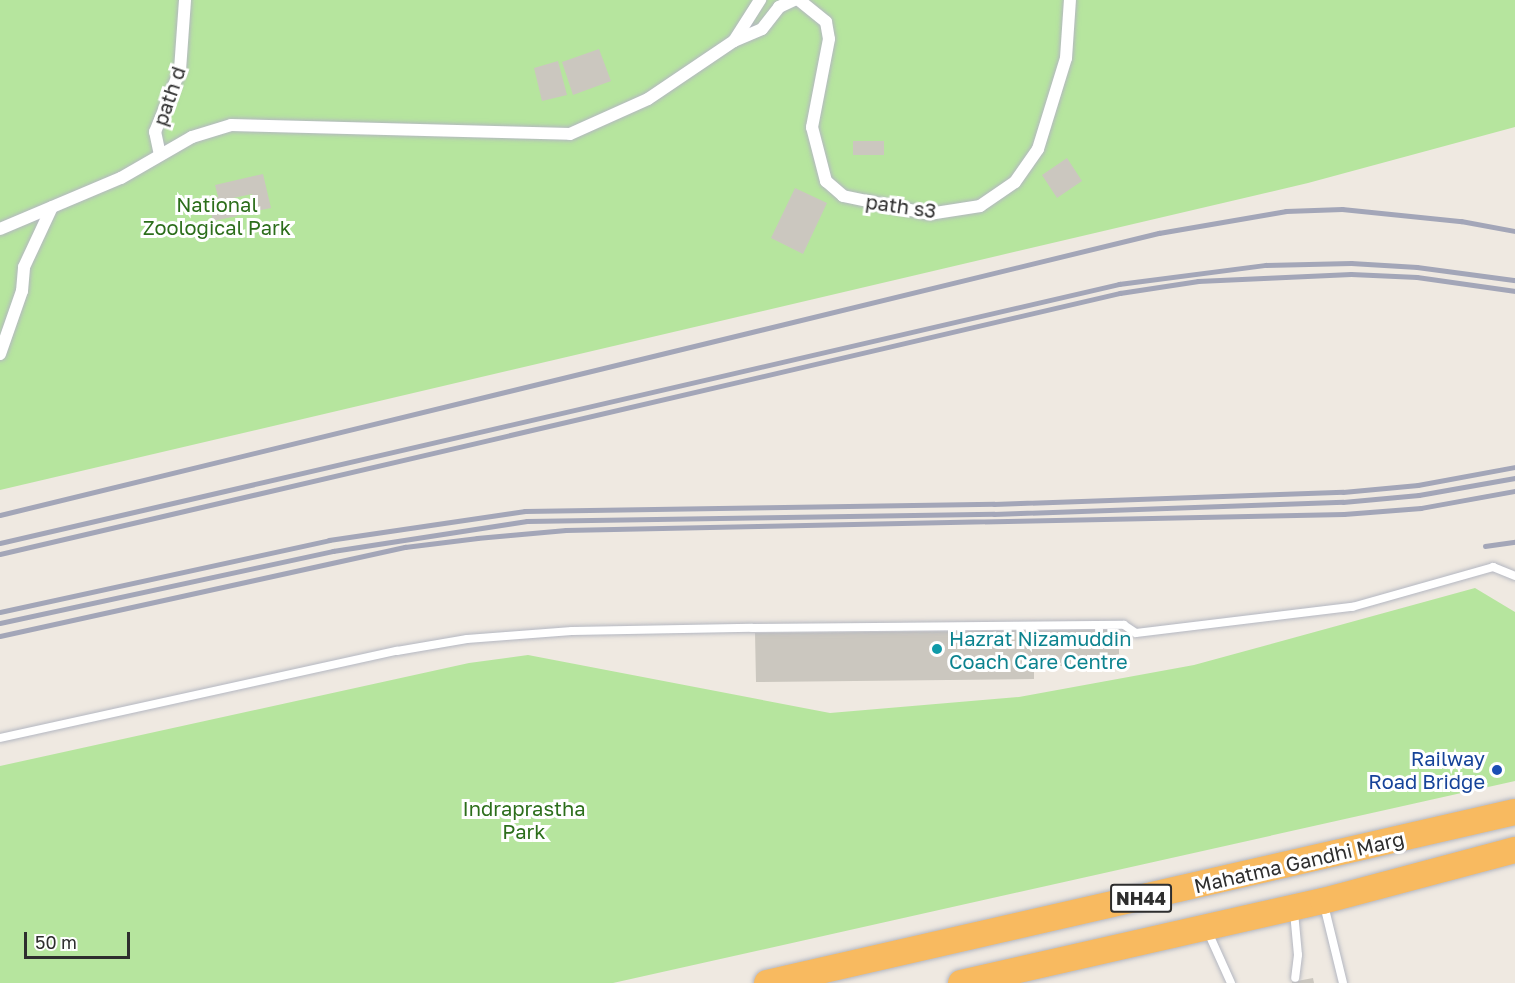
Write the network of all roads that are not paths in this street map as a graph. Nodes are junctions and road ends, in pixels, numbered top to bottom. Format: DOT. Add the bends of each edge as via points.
graph roads {
  1 [pos="185,0"];
  2 [pos="760,0"];
  3 [pos="794,0"];
  4 [pos="799,0"];
  5 [pos="1070,0"];
  6 [pos="734,41"];
  7 [pos="160,155"];
  8 [pos="52,207"];
  9 [pos="0,229"];
  10 [pos="0,354"];
  11 [pos="1515,576"];
  12 [pos="0,738"];
  13 [pos="1515,812"];
  14 [pos="1515,850"];
  15 [pos="1323,901"];
  16 [pos="1293,908"];
  17 [pos="1206,927"];
  18 [pos="1295,978"];
  19 [pos="768,983"];
  20 [pos="961,983"];
  21 [pos="1231,983"];
  22 [pos="1343,983"];
  1 -- 7 [label="street, path d" via="180,70 155,132"];
  2 -- 6 [label="street"];
  3 -- 6 [label="street" via="779,7 762,29"];
  4 -- 5 [label="street, path s3" via="826,22 829,39 812,127 826,181 843,196 929,214 980,206 1015,182 1038,149 1066,58"];
  6 -- 7 [label="street" via="648,99 570,134 231,125 192,136"];
  7 -- 8 [label="street" via="121,178"];
  8 -- 9 [label="street"];
  8 -- 10 [label="street" via="24,267 21,291"];
  11 -- 12 [label="lane" via="1493,567 1352,607 1136,633 1124,625 752,628 572,631 467,639"];
  13 -- 19 [label="highway, Mahatma Gandhi Marg / NH44"];
  14 -- 15 [label="highway, Mahatma Gandhi Marg"];
  15 -- 16 [label="highway, Mahatma Gandhi Marg"];
  15 -- 22 [label="lane"];
  16 -- 17 [label="highway, Mahatma Gandhi Marg"];
  16 -- 18 [label="lane" via="1297,928"];
  17 -- 20 [label="highway, Mahatma Gandhi Marg"];
  17 -- 21 [label="lane"];
}
